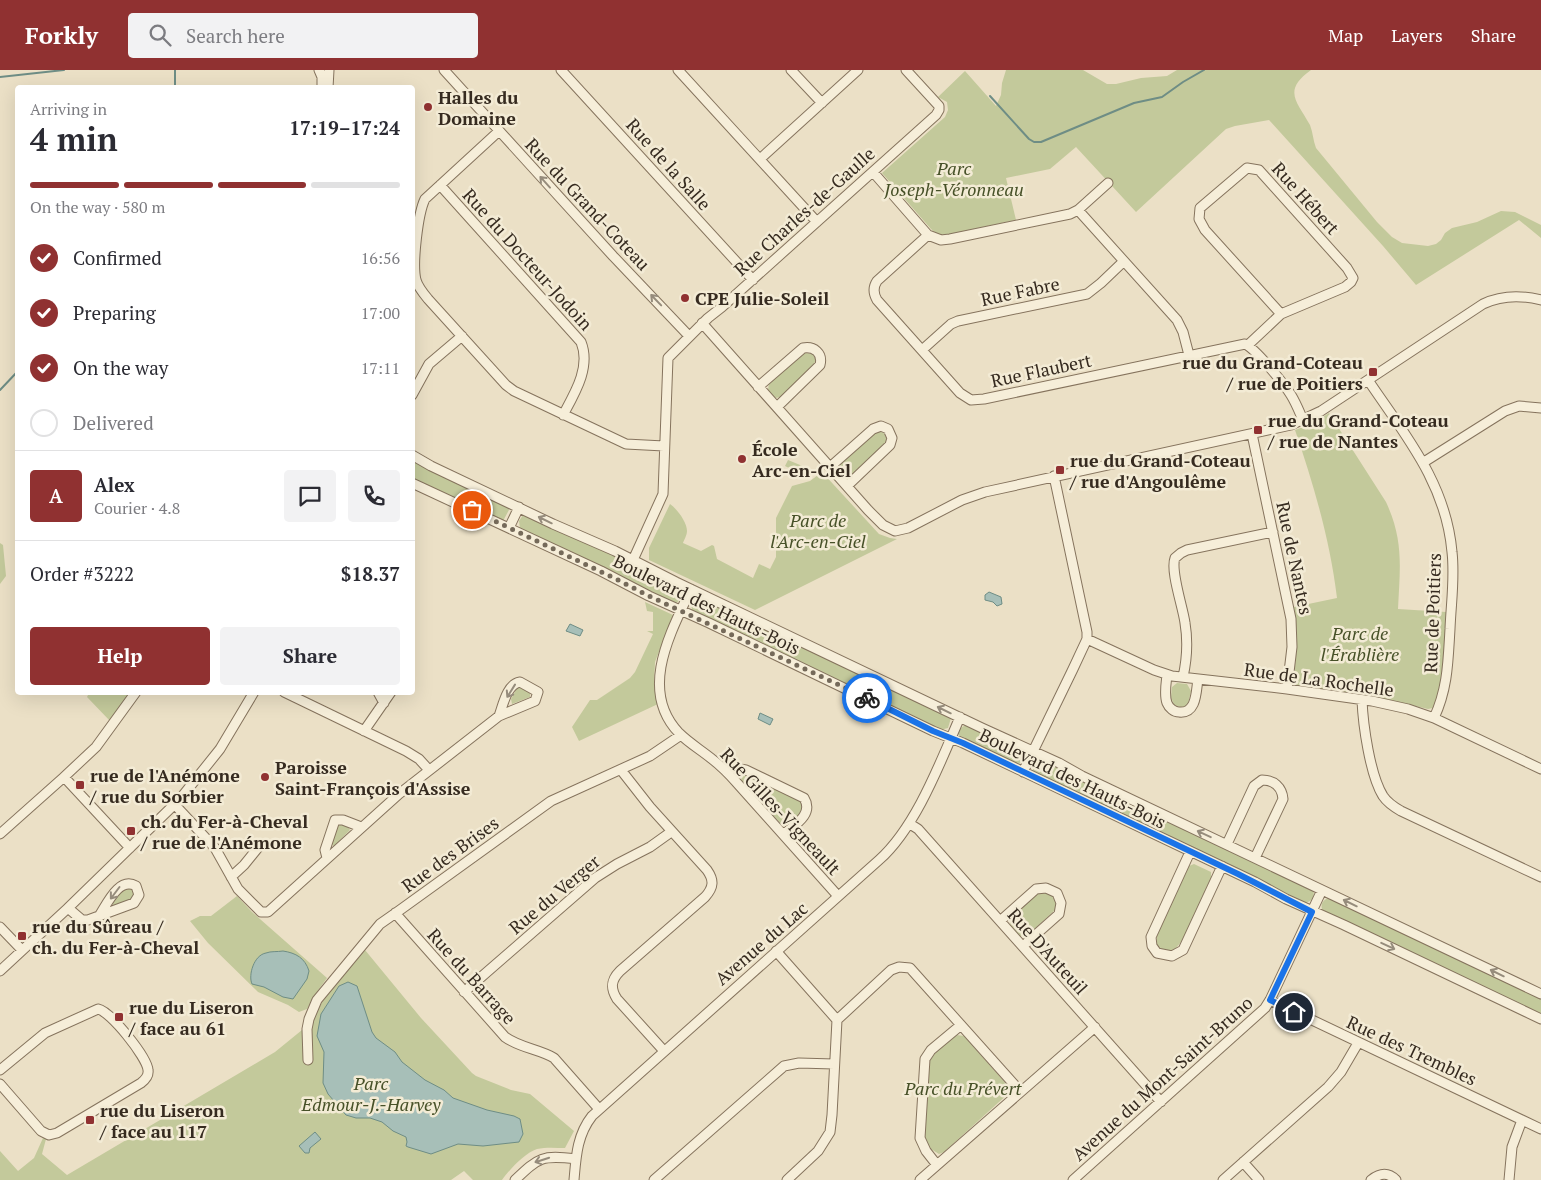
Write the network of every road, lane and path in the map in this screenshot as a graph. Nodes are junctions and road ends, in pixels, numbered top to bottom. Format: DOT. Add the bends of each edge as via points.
graph roads {
  1 [pos="318,70"];
  2 [pos="329,70"];
  3 [pos="444,70"];
  4 [pos="678,70"];
  5 [pos="791,70"];
  6 [pos="858,70"];
  7 [pos="906,70"];
  8 [pos="564,71"];
  9 [pos="316,85"];
  10 [pos="322,85"];
  11 [pos="328,85"];
  12 [pos="822,103"];
  13 [pos="499,131"];
  14 [pos="760,159"];
  15 [pos="873,172"];
  16 [pos="1108,182"];
  17 [pos="440,185"];
  18 [pos="1078,210"];
  19 [pos="817,222"];
  20 [pos="928,235"];
  21 [pos="1124,261"];
  22 [pos="753,280"];
  23 [pos="1541,300"];
  24 [pos="1281,314"];
  25 [pos="702,323"];
  26 [pos="462,336"];
  27 [pos="689,336"];
  28 [pos="1248,345"];
  29 [pos="922,350"];
  30 [pos="1188,355"];
  31 [pos="1368,380"];
  32 [pos="758,387"];
  33 [pos="415,390"];
  34 [pos="777,407"];
  35 [pos="1541,408"];
  36 [pos="563,415"];
  37 [pos="1303,420"];
  38 [pos="1252,434"];
  39 [pos="664,446"];
  40 [pos="415,457"];
  41 [pos="1424,462"];
  42 [pos="830,467"];
  43 [pos="1054,476"];
  44 [pos="415,484"];
  45 [pos="847,486"];
  46 [pos="519,508"];
  47 [pos="509,528"];
  48 [pos="1273,532"];
  49 [pos="633,560"];
  50 [pos="691,589"];
  51 [pos="682,611"];
  52 [pos="1087,639"];
  53 [pos="1166,675"];
  54 [pos="1183,677"];
  55 [pos="1198,679"];
  56 [pos="1287,689"];
  57 [pos="134,695"];
  58 [pos="252,695"];
  59 [pos="290,695"];
  60 [pos="380,695"];
  61 [pos="389,695"];
  62 [pos="1362,700"];
  63 [pos="384,703"];
  64 [pos="499,716"];
  65 [pos="960,717"];
  66 [pos="1434,718"];
  67 [pos="364,731"];
  68 [pos="681,734"];
  69 [pos="950,738"];
  70 [pos="1033,751"];
  71 [pos="430,770"];
  72 [pos="621,770"];
  73 [pos="1541,770"];
  74 [pos="727,772"];
  75 [pos="1023,772"];
  76 [pos="64,777"];
  77 [pos="174,805"];
  78 [pos="910,824"];
  79 [pos="361,827"];
  80 [pos="671,832"];
  81 [pos="0,834"];
  82 [pos="784,834"];
  83 [pos="261,844"];
  84 [pos="1227,844"];
  85 [pos="130,848"];
  86 [pos="1190,852"];
  87 [pos="327,858"];
  88 [pos="1255,858"];
  89 [pos="1222,866"];
  90 [pos="232,877"];
  91 [pos="1541,877"];
  92 [pos="1322,890"];
  93 [pos="838,896"];
  94 [pos="68,908"];
  95 [pos="1312,912"];
  96 [pos="395,914"];
  97 [pos="98,916"];
  98 [pos="1000,921"];
  99 [pos="0,927"];
  100 [pos="1023,946"];
  101 [pos="22,950"];
  102 [pos="776,951"];
  103 [pos="0,971"];
  104 [pos="464,992"];
  105 [pos="1541,994"];
  106 [pos="1270,1000"];
  107 [pos="1541,1019"];
  108 [pos="837,1020"];
  109 [pos="961,1025"];
  110 [pos="1094,1027"];
  111 [pos="1358,1043"];
  112 [pos="664,1051"];
  113 [pos="308,1060"];
  114 [pos="834,1064"];
  115 [pos="0,1070"];
  116 [pos="0,1084"];
  117 [pos="1020,1091"];
  118 [pos="1161,1102"];
  119 [pos="599,1109"];
  120 [pos="1522,1120"];
  121 [pos="1541,1129"];
  122 [pos="576,1159"];
  123 [pos="1243,1162"];
  124 [pos="937,1164"];
  125 [pos="515,1180"];
  126 [pos="574,1180"];
  127 [pos="654,1180"];
  128 [pos="787,1180"];
  129 [pos="920,1180"];
  130 [pos="1073,1180"];
  131 [pos="1223,1180"];
  132 [pos="1259,1180"];
  133 [pos="1371,1180"];
  134 [pos="1396,1180"];
  135 [pos="1509,1180"];
  1 -- 9 [label="street"];
  1 -- 10 [label="street"];
  2 -- 11 [label="street"];
  3 -- 13 [label="street, Rue du Grand-Coteau"];
  4 -- 14 [label="street"];
  5 -- 12 [label="street"];
  6 -- 12 [label="street"];
  7 -- 15 [label="street, Rue Charles-de-Gaulle" via="940,107 936,115"];
  8 -- 22 [label="street, Rue de la Salle"];
  12 -- 14 [label="street"];
  13 -- 17 [label="street"];
  27 -- 13 [label="street, Rue du Grand-Coteau, one-way"];
  14 -- 19 [label="street"];
  15 -- 19 [label="street, Rue Charles-de-Gaulle"];
  15 -- 20 [label="street"];
  16 -- 18 [label="street"];
  17 -- 26 [label="street" via="425,199 420,211 416,278 421,290"];
  17 -- 36 [label="street, Rue du Docteur-Jodoin" via="581,342 582,375"];
  18 -- 20 [label="street" via="950,239"];
  18 -- 21 [label="street"];
  19 -- 22 [label="street, Rue Charles-de-Gaulle"];
  20 -- 29 [label="street, Rue Flaubert" via="879,278 874,290 877,300"];
  21 -- 29 [label="street, Rue Fabre" via="1087,294 958,321"];
  21 -- 30 [label="street" via="1177,320"];
  22 -- 25 [label="street, Rue Charles-de-Gaulle"];
  23 -- 31 [label="street" via="1516,296 1486,302"];
  24 -- 24 [label="street, Rue Hébert" via="1344,287 1353,278 1348,268 1259,170 1247,168 1200,208 1198,219"];
  24 -- 28 [label="street, Rue Hébert"];
  25 -- 27 [label="street, Rue Charles-de-Gaulle"];
  25 -- 32 [label="street"];
  26 -- 33 [label="street" via="429,364"];
  26 -- 36 [label="street" via="509,388"];
  27 -- 39 [label="street, Rue Charles-de-Gaulle" via="667,360"];
  28 -- 30 [label="street, Rue Flaubert"];
  28 -- 37 [label="street" via="1289,391"];
  29 -- 30 [label="street, Rue Flaubert" via="960,393 975,400"];
  31 -- 37 [label="street"];
  31 -- 41 [label="street, Rue de Poitiers"];
  32 -- 34 [label="street"];
  32 -- 34 [label="street" via="802,348 818,351 820,365"];
  34 -- 42 [label="street"];
  35 -- 41 [label="street" via="1519,406 1505,411"];
  36 -- 39 [label="street" via="626,444"];
  37 -- 38 [label="street"];
  38 -- 43 [label="street"];
  38 -- 48 [label="street, Rue de Nantes"];
  39 -- 49 [label="street, Rue Charles-de-Gaulle" via="663,497"];
  40 -- 46 [label="street, Boulevard des Hauts-Bois"];
  41 -- 66 [label="street, Rue de Poitiers" via="1443,508 1453,557 1446,683"];
  42 -- 45 [label="street"];
  42 -- 45 [label="street" via="873,429 881,426 888,429 892,438 890,445"];
  43 -- 45 [label="street" via="973,496 908,528 895,531 883,526"];
  43 -- 52 [label="street" via="1085,615"];
  44 -- 47 [label="street, Boulevard des Hauts-Bois"];
  46 -- 47 [label="street"];
  49 -- 46 [label="street, Boulevard des Hauts-Bois, one-way"];
  47 -- 51 [label="street, Boulevard des Hauts-Bois"];
  48 -- 54 [label="street" via="1187,550 1175,558 1174,569 1187,640"];
  48 -- 56 [label="street, Rue de Nantes" via="1292,626"];
  49 -- 50 [label="street, Boulevard des Hauts-Bois"];
  50 -- 51 [label="street, Rue Gilles-Vigneault"];
  65 -- 50 [label="street, Boulevard des Hauts-Bois, one-way"];
  51 -- 68 [label="street, Rue Gilles-Vigneault" via="659,669 660,692 666,714"];
  51 -- 69 [label="street, Boulevard des Hauts-Bois"];
  52 -- 53 [label="street, Rue de La Rochelle"];
  52 -- 70 [label="street"];
  53 -- 54 [label="street, Rue de La Rochelle"];
  53 -- 55 [label="street" via="1167,702 1172,710 1179,712 1188,711 1193,705"];
  54 -- 55 [label="street, Rue de La Rochelle"];
  55 -- 56 [label="street, Rue de La Rochelle"];
  56 -- 62 [label="street, Rue de La Rochelle"];
  57 -- 76 [label="street" via="102,741"];
  58 -- 77 [label="street" via="220,749"];
  59 -- 67 [label="street"];
  60 -- 63 [label="street"];
  61 -- 63 [label="street"];
  62 -- 66 [label="street, Rue de La Rochelle" via="1401,707"];
  62 -- 91 [label="street" via="1364,732 1377,782 1386,800 1401,811"];
  63 -- 67 [label="street"];
  64 -- 64 [label="street, one-way" via="533,702 538,692 520,682 514,684"];
  64 -- 71 [label="street"];
  65 -- 69 [label="street, Avenue du Lac"];
  65 -- 70 [label="street, Boulevard des Hauts-Bois"];
  66 -- 73 [label="street, Rue de La Rochelle"];
  67 -- 71 [label="street" via="417,757"];
  68 -- 72 [label="street, Rue des Brises" via="656,753"];
  68 -- 74 [label="street, Rue Gilles-Vigneault"];
  69 -- 75 [label="street, Boulevard des Hauts-Bois"];
  69 -- 78 [label="street, Avenue du Lac"];
  70 -- 75 [label="street"];
  84 -- 70 [label="street, Boulevard des Hauts-Bois, one-way"];
  71 -- 79 [label="street"];
  72 -- 80 [label="street"];
  72 -- 96 [label="street, Rue des Brises" via="551,801"];
  74 -- 82 [label="street, Rue Gilles-Vigneault"];
  74 -- 82 [label="street" via="734,768 746,770 804,798 807,805 805,815"];
  75 -- 86 [label="street, Boulevard des Hauts-Bois"];
  76 -- 81 [label="street"];
  76 -- 85 [label="street"];
  77 -- 85 [label="street"];
  77 -- 90 [label="street" via="214,848"];
  78 -- 93 [label="street, Avenue du Lac" via="885,854"];
  78 -- 98 [label="street, Rue D'Auteuil"];
  79 -- 87 [label="street"];
  79 -- 87 [label="street" via="341,819 335,820 325,850"];
  80 -- 104 [label="street, Rue du Verger" via="650,848 598,875"];
  80 -- 112 [label="street" via="710,875 712,887 706,897 620,971 612,984 617,999"];
  82 -- 93 [label="street, Rue Gilles-Vigneault"];
  83 -- 90 [label="street"];
  84 -- 88 [label="street, Boulevard des Hauts-Bois"];
  84 -- 88 [label="street" via="1254,786 1262,780 1273,782 1281,790 1283,799"];
  85 -- 94 [label="street"];
  86 -- 89 [label="street, Boulevard des Hauts-Bois"];
  86 -- 89 [label="street" via="1151,937 1152,948 1160,954 1172,956 1183,950"];
  87 -- 90 [label="street" via="273,909 265,912 247,899"];
  88 -- 92 [label="street, Boulevard des Hauts-Bois"];
  89 -- 95 [label="street, Boulevard des Hauts-Bois"];
  92 -- 95 [label="street, Avenue du Mont-Saint-Bruno"];
  105 -- 92 [label="street, Boulevard des Hauts-Bois, one-way"];
  93 -- 102 [label="street, Avenue du Lac"];
  94 -- 97 [label="street" via="83,920"];
  94 -- 101 [label="street"];
  95 -- 106 [label="street, Avenue du Mont-Saint-Bruno"];
  95 -- 107 [label="street, Boulevard des Hauts-Bois, one-way"];
  96 -- 104 [label="street, Rue du Barrage"];
  96 -- 113 [label="street, Rue des Brises" via="380,924 315,1003 306,1029"];
  97 -- 97 [label="street, one-way" via="134,903 139,895 136,886 122,885"];
  98 -- 100 [label="street, Rue D'Auteuil"];
  98 -- 100 [label="street" via="1036,889 1046,888 1057,893 1061,902 1059,914"];
  99 -- 101 [label="street"];
  100 -- 110 [label="street, Rue D'Auteuil"];
  101 -- 103 [label="street"];
  102 -- 108 [label="street"];
  102 -- 112 [label="street, Avenue du Lac"];
  104 -- 119 [label="street, Rue du Barrage" via="505,1037 558,1061"];
  106 -- 111 [label="street, Rue des Trembles"];
  106 -- 118 [label="street, Avenue du Mont-Saint-Bruno" via="1251,1022"];
  108 -- 109 [label="street" via="890,971 904,966 913,970"];
  108 -- 114 [label="street"];
  109 -- 117 [label="street"];
  109 -- 124 [label="street" via="925,1059 920,1138"];
  110 -- 117 [label="street"];
  110 -- 118 [label="street, Rue D'Auteuil"];
  111 -- 120 [label="street, Rue des Trembles"];
  111 -- 123 [label="street" via="1335,1081"];
  112 -- 119 [label="street, Avenue du Lac"];
  114 -- 127 [label="street" via="784,1066"];
  114 -- 128 [label="street" via="832,1118 828,1135 818,1151"];
  115 -- 116 [label="street" via="45,1032 98,1009 106,1012 134,1045 149,1073 141,1084 49,1135 41,1131"];
  117 -- 124 [label="street"];
  118 -- 130 [label="street, Avenue du Mont-Saint-Bruno"];
  119 -- 122 [label="street, Avenue du Lac" via="582,1130"];
  120 -- 121 [label="street, Rue des Trembles"];
  120 -- 135 [label="street" via="1512,1147"];
  122 -- 125 [label="street, one-way" via="543,1158"];
  122 -- 126 [label="street, Avenue du Lac"];
  123 -- 131 [label="street"];
  123 -- 132 [label="street"];
  124 -- 129 [label="street"];
  133 -- 134 [label="street" via="1387,1174"];
}
